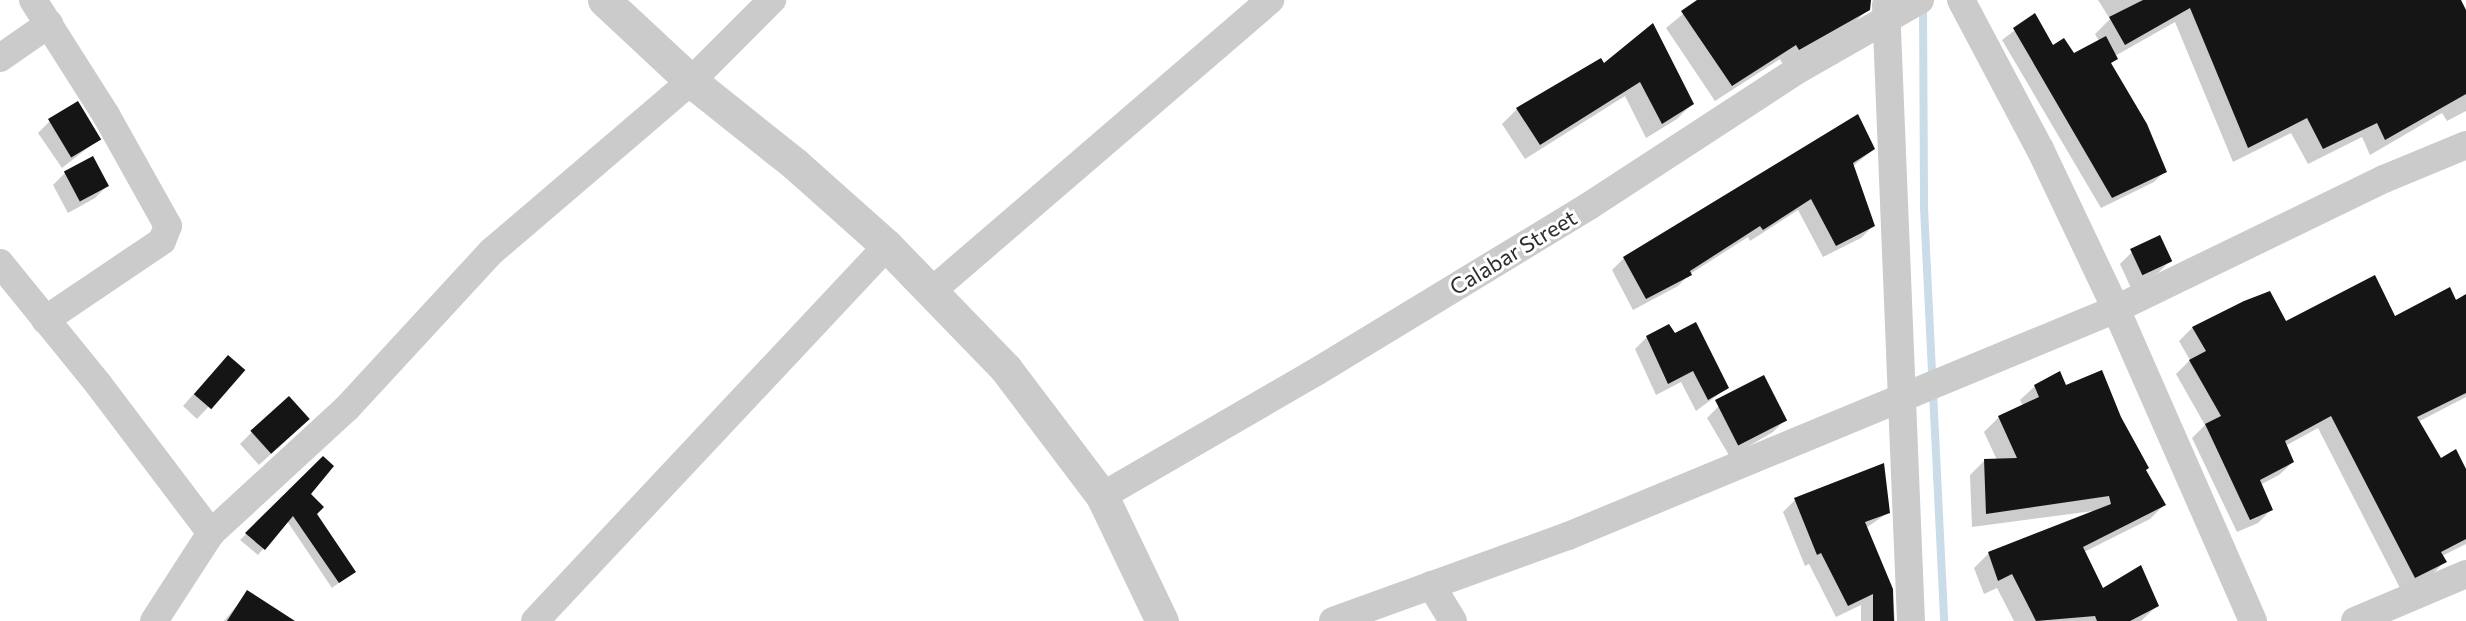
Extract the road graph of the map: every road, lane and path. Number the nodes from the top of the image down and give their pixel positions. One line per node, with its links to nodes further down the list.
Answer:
1 (33, 0): 7 (street)
2 (604, 0): 9 (street)
3 (772, 0): 9 (street)
4 (1270, 0): 13 (street)
5 (1961, 0): 14 (street)
6 (1898, 8): 16 (street); 17 (street, Calabar Street)
7 (49, 24): 8 (street); 15 (street)
8 (0, 58)
9 (691, 81): 11 (street); 18 (street)
10 (2466, 145): 14 (street)
11 (887, 246): 13 (street); 22 (street)
12 (0, 263): 15 (street)
13 (933, 290): 17 (street)
14 (2116, 309): 16 (street); 27 (street)
15 (45, 320): 18 (street)
16 (1909, 395): 20 (street); 26 (street)
17 (1102, 496): 23 (street)
18 (211, 533): 21 (street)
19 (2466, 574): 28 (street)
20 (1431, 585): 24 (street); 25 (street)
21 (154, 621)
22 (535, 621)
23 (1162, 621)
24 (1333, 621)
25 (1453, 621)
26 (1911, 621)
27 (2253, 621)
28 (2355, 621)

